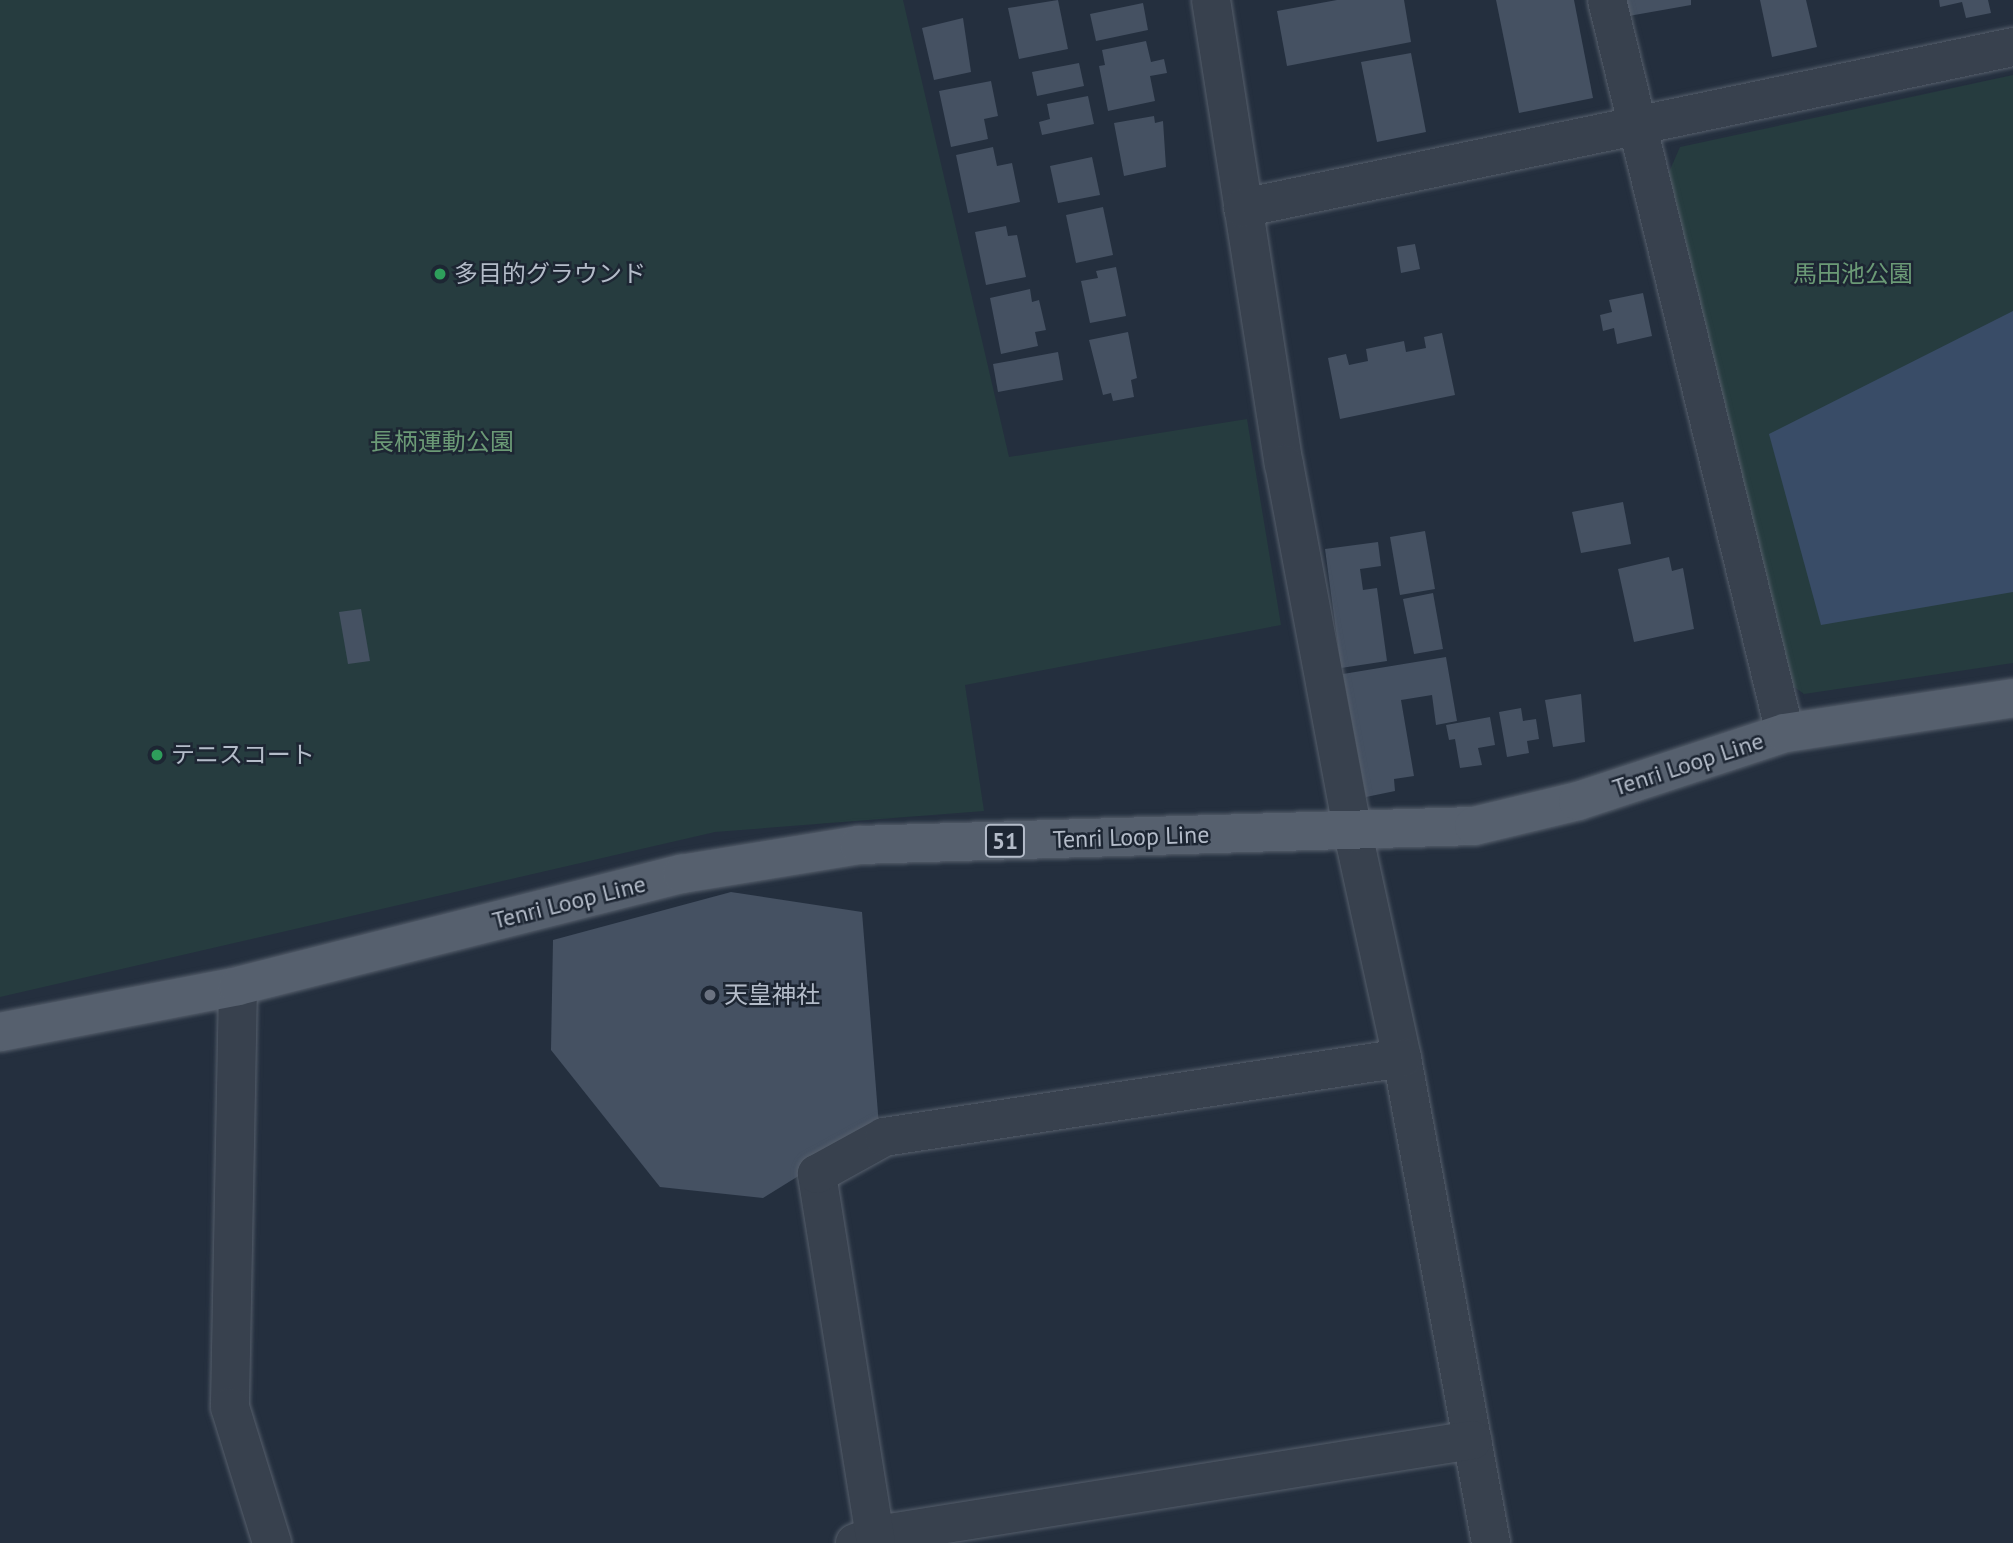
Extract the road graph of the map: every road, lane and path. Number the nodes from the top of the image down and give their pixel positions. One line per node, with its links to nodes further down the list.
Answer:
1 (1212, 0): 5 (street)
2 (1607, 0): 4 (street)
3 (2013, 47): 4 (street)
4 (1637, 125): 5 (street); 7 (street)
5 (1244, 208): 8 (street)
6 (2013, 698): 7 (main road, Tenri Loop Line / 51)
7 (1785, 733): 8 (main road, Tenri Loop Line / 51)
8 (1353, 833): 9 (main road, Tenri Loop Line / 51); 11 (street)
9 (238, 986): 10 (main road, Tenri Loop Line / 51); 14 (street)
10 (0, 1032)
11 (1402, 1058): 12 (street); 13 (street)
12 (1472, 1440): 13 (street); 15 (street)
13 (869, 1540)
14 (272, 1543)
15 (1491, 1543)

